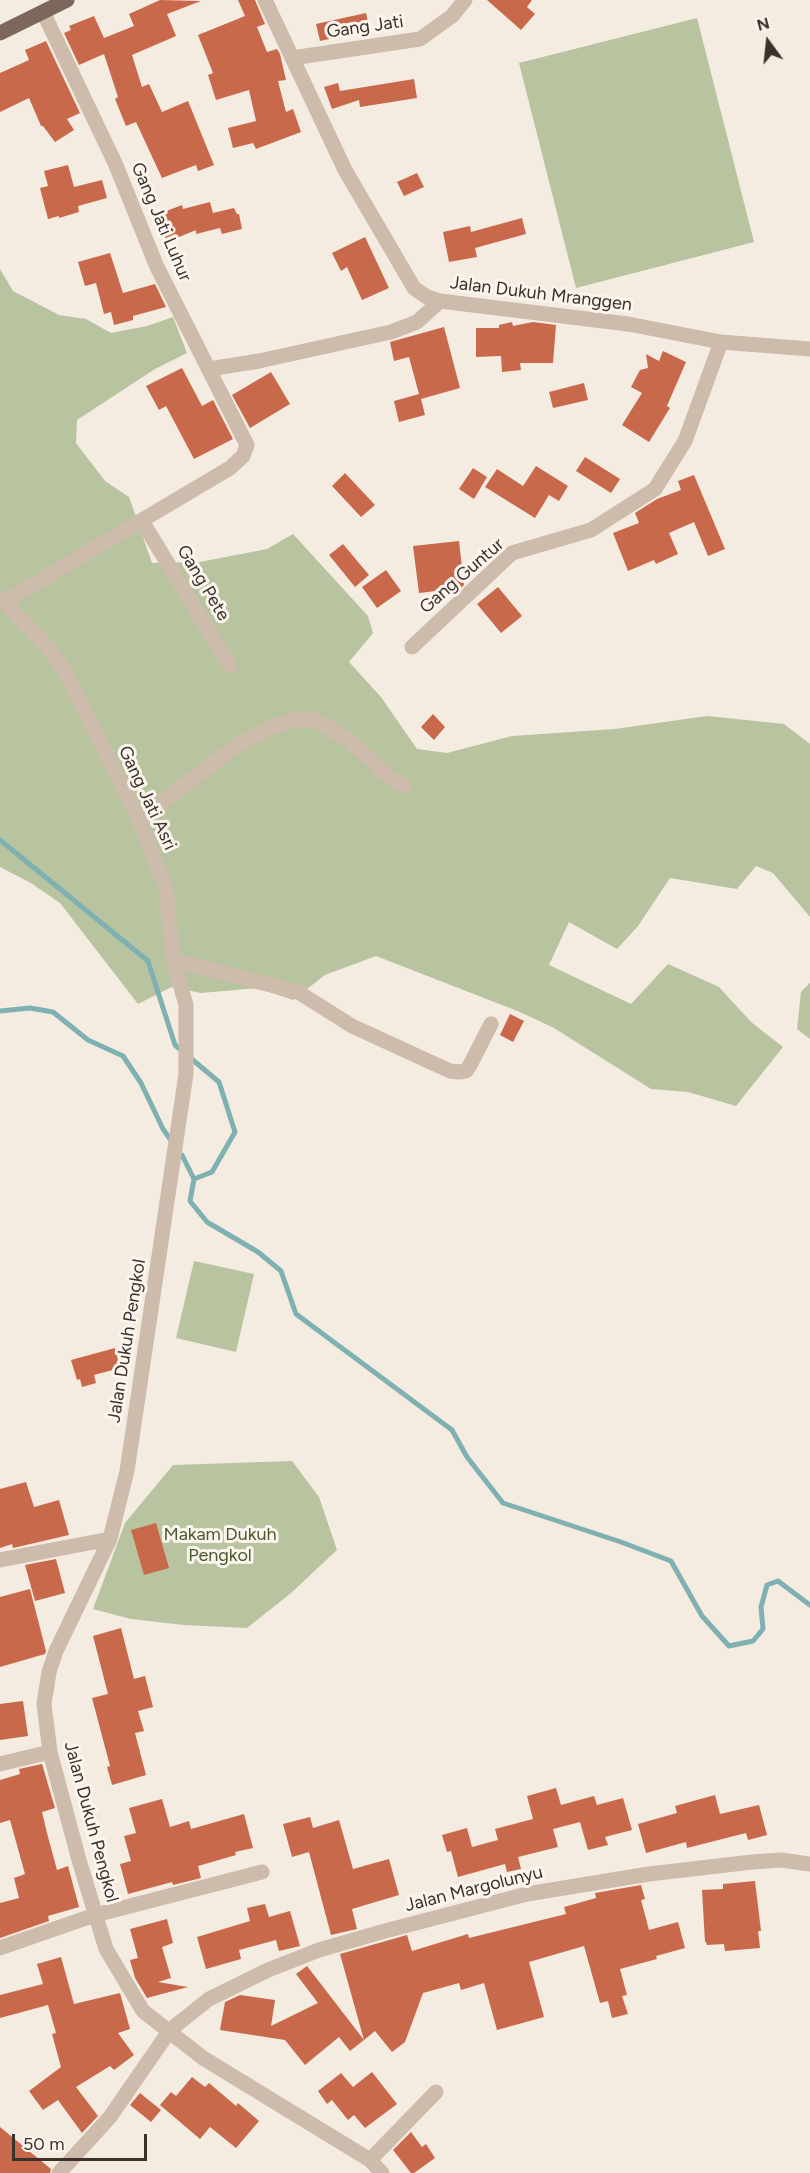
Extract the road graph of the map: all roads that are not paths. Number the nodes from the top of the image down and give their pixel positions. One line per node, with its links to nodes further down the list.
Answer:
1 (67, 0): 4 (main road)
2 (265, 0): 6 (street, Jalan Dukuh Mranggen)
3 (465, 0): 6 (street, Gang Jati)
4 (43, 12): 5 (main road); 10 (street, Gang Jati Luhur)
5 (0, 33)
6 (292, 58): 7 (street, Jalan Dukuh Mranggen)
7 (440, 301): 8 (street, Jalan Dukuh Mranggen); 10 (street)
8 (721, 342): 9 (street, Jalan Dukuh Mranggen); 13 (street, Gang Guntur)
9 (810, 349)
10 (209, 369): 11 (street, Gang Jati Luhur)
11 (142, 520): 12 (street); 14 (street, Gang Pete)
12 (2, 600): 16 (street, Gang Jati Asri)
13 (412, 647)
14 (230, 666)
15 (405, 786): 16 (street)
16 (139, 820): 17 (street, Gang Jati Asri)
17 (173, 960): 18 (street); 19 (street, Gang Jati Asri)
18 (492, 1024)
19 (187, 1045): 20 (street, Jalan Dukuh Pengkol)
20 (110, 1539): 21 (street); 22 (street, Jalan Dukuh Pengkol)
21 (0, 1560)
22 (50, 1752): 23 (street); 26 (street, Jalan Dukuh Pengkol)
23 (0, 1764)
24 (810, 1864): 28 (street, Jalan Margolunyu)
25 (262, 1872): 26 (street)
26 (95, 1915): 27 (street); 28 (street, Jalan Dukuh Pengkol)
27 (0, 1948)
28 (170, 2031): 30 (street, Jalan Dukuh Pengkol); 31 (street, Jalan Margolunyu)
29 (436, 2092): 30 (street)
30 (370, 2160): 32 (street, Jalan Dukuh Pengkol)
31 (59, 2173)
32 (382, 2173)

